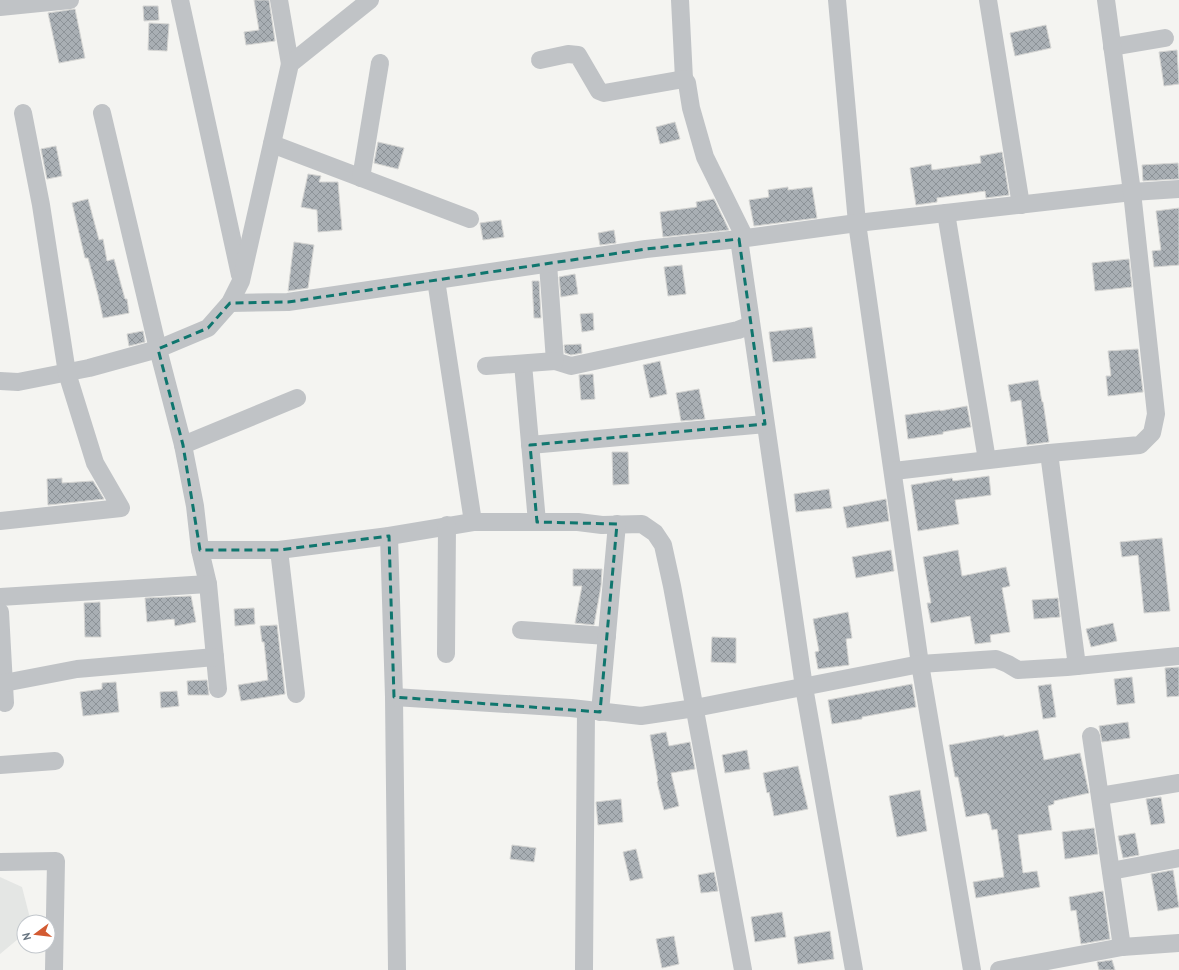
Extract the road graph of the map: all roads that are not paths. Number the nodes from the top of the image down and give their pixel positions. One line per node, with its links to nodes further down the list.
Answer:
1 (70, 0): 9 (street)
2 (180, 0): 29 (street)
3 (279, 0): 14 (street)
4 (370, 0): 14 (street)
5 (680, 0): 15 (street)
6 (837, 0): 25 (street)
7 (988, 0): 22 (street)
8 (1106, 0): 11 (street)
9 (0, 7)
10 (1165, 38): 11 (street)
11 (1112, 47): 21 (street)
12 (540, 60): 15 (street)
13 (380, 63): 19 (street)
14 (290, 64): 18 (street)
15 (684, 80): 26 (street)
16 (23, 113): 36 (street)
17 (102, 113): 32 (street)
18 (272, 144): 19 (street); 29 (street)
19 (360, 178): 24 (street)
20 (1179, 189): 21 (street)
21 (1132, 192): 22 (street); 42 (street)
22 (1021, 205): 23 (street)
23 (946, 213): 25 (street); 43 (street)
24 (470, 219)
25 (857, 223): 26 (street); 44 (street)
26 (742, 239): 27 (street); 31 (street)
27 (548, 264): 28 (street); 33 (street)
28 (436, 280): 30 (street); 46 (street)
29 (242, 281): 30 (street)
30 (230, 303): 32 (street)
31 (751, 325): 33 (street); 39 (street)
32 (158, 349): 36 (street); 40 (street)
33 (555, 361): 34 (street)
34 (523, 364): 35 (street); 41 (street)
35 (486, 366)
36 (67, 373): 37 (street); 45 (street)
37 (0, 381)
38 (297, 398): 40 (street)
39 (765, 424): 41 (street); 64 (street)
40 (183, 445): 51 (street)
41 (530, 445): 47 (street)
42 (1050, 453): 43 (street); 62 (street)
43 (987, 460): 44 (street)
44 (894, 471): 61 (street)
45 (0, 521)
46 (473, 522): 47 (street); 49 (street)
47 (537, 522): 48 (street)
48 (617, 524): 57 (street); 69 (street)
49 (447, 526): 50 (street); 58 (street)
50 (389, 536): 52 (street); 67 (street)
51 (200, 550): 52 (street); 53 (street)
52 (279, 550): 66 (street)
53 (208, 584): 54 (street); 60 (street)
54 (0, 597)
55 (0, 612): 63 (street)
56 (520, 630): 57 (street)
57 (607, 636): 70 (street)
58 (446, 654)
59 (1179, 656): 62 (street)
60 (215, 657): 63 (street); 65 (street)
61 (920, 664): 62 (street); 64 (street); 86 (street)
62 (1077, 666)
63 (4, 683): 68 (street)
64 (804, 687): 69 (street); 85 (street)
65 (218, 689)
66 (296, 694)
67 (394, 697): 70 (street); 81 (street)
68 (6, 703)
69 (695, 708): 70 (street); 84 (street)
70 (593, 711): 82 (street)
71 (1091, 736): 75 (street)
72 (55, 761): 73 (street)
73 (0, 766)
74 (1179, 783): 75 (street)
75 (1100, 796): 78 (street)
76 (1179, 858): 78 (street)
77 (0, 862): 83 (street)
78 (1111, 871): 80 (street)
79 (1179, 943): 80 (street)
80 (1122, 947): 87 (street)
81 (393, 969)
82 (584, 969)
83 (54, 970)
84 (744, 970)
85 (854, 970)
86 (972, 970)
87 (999, 970)

